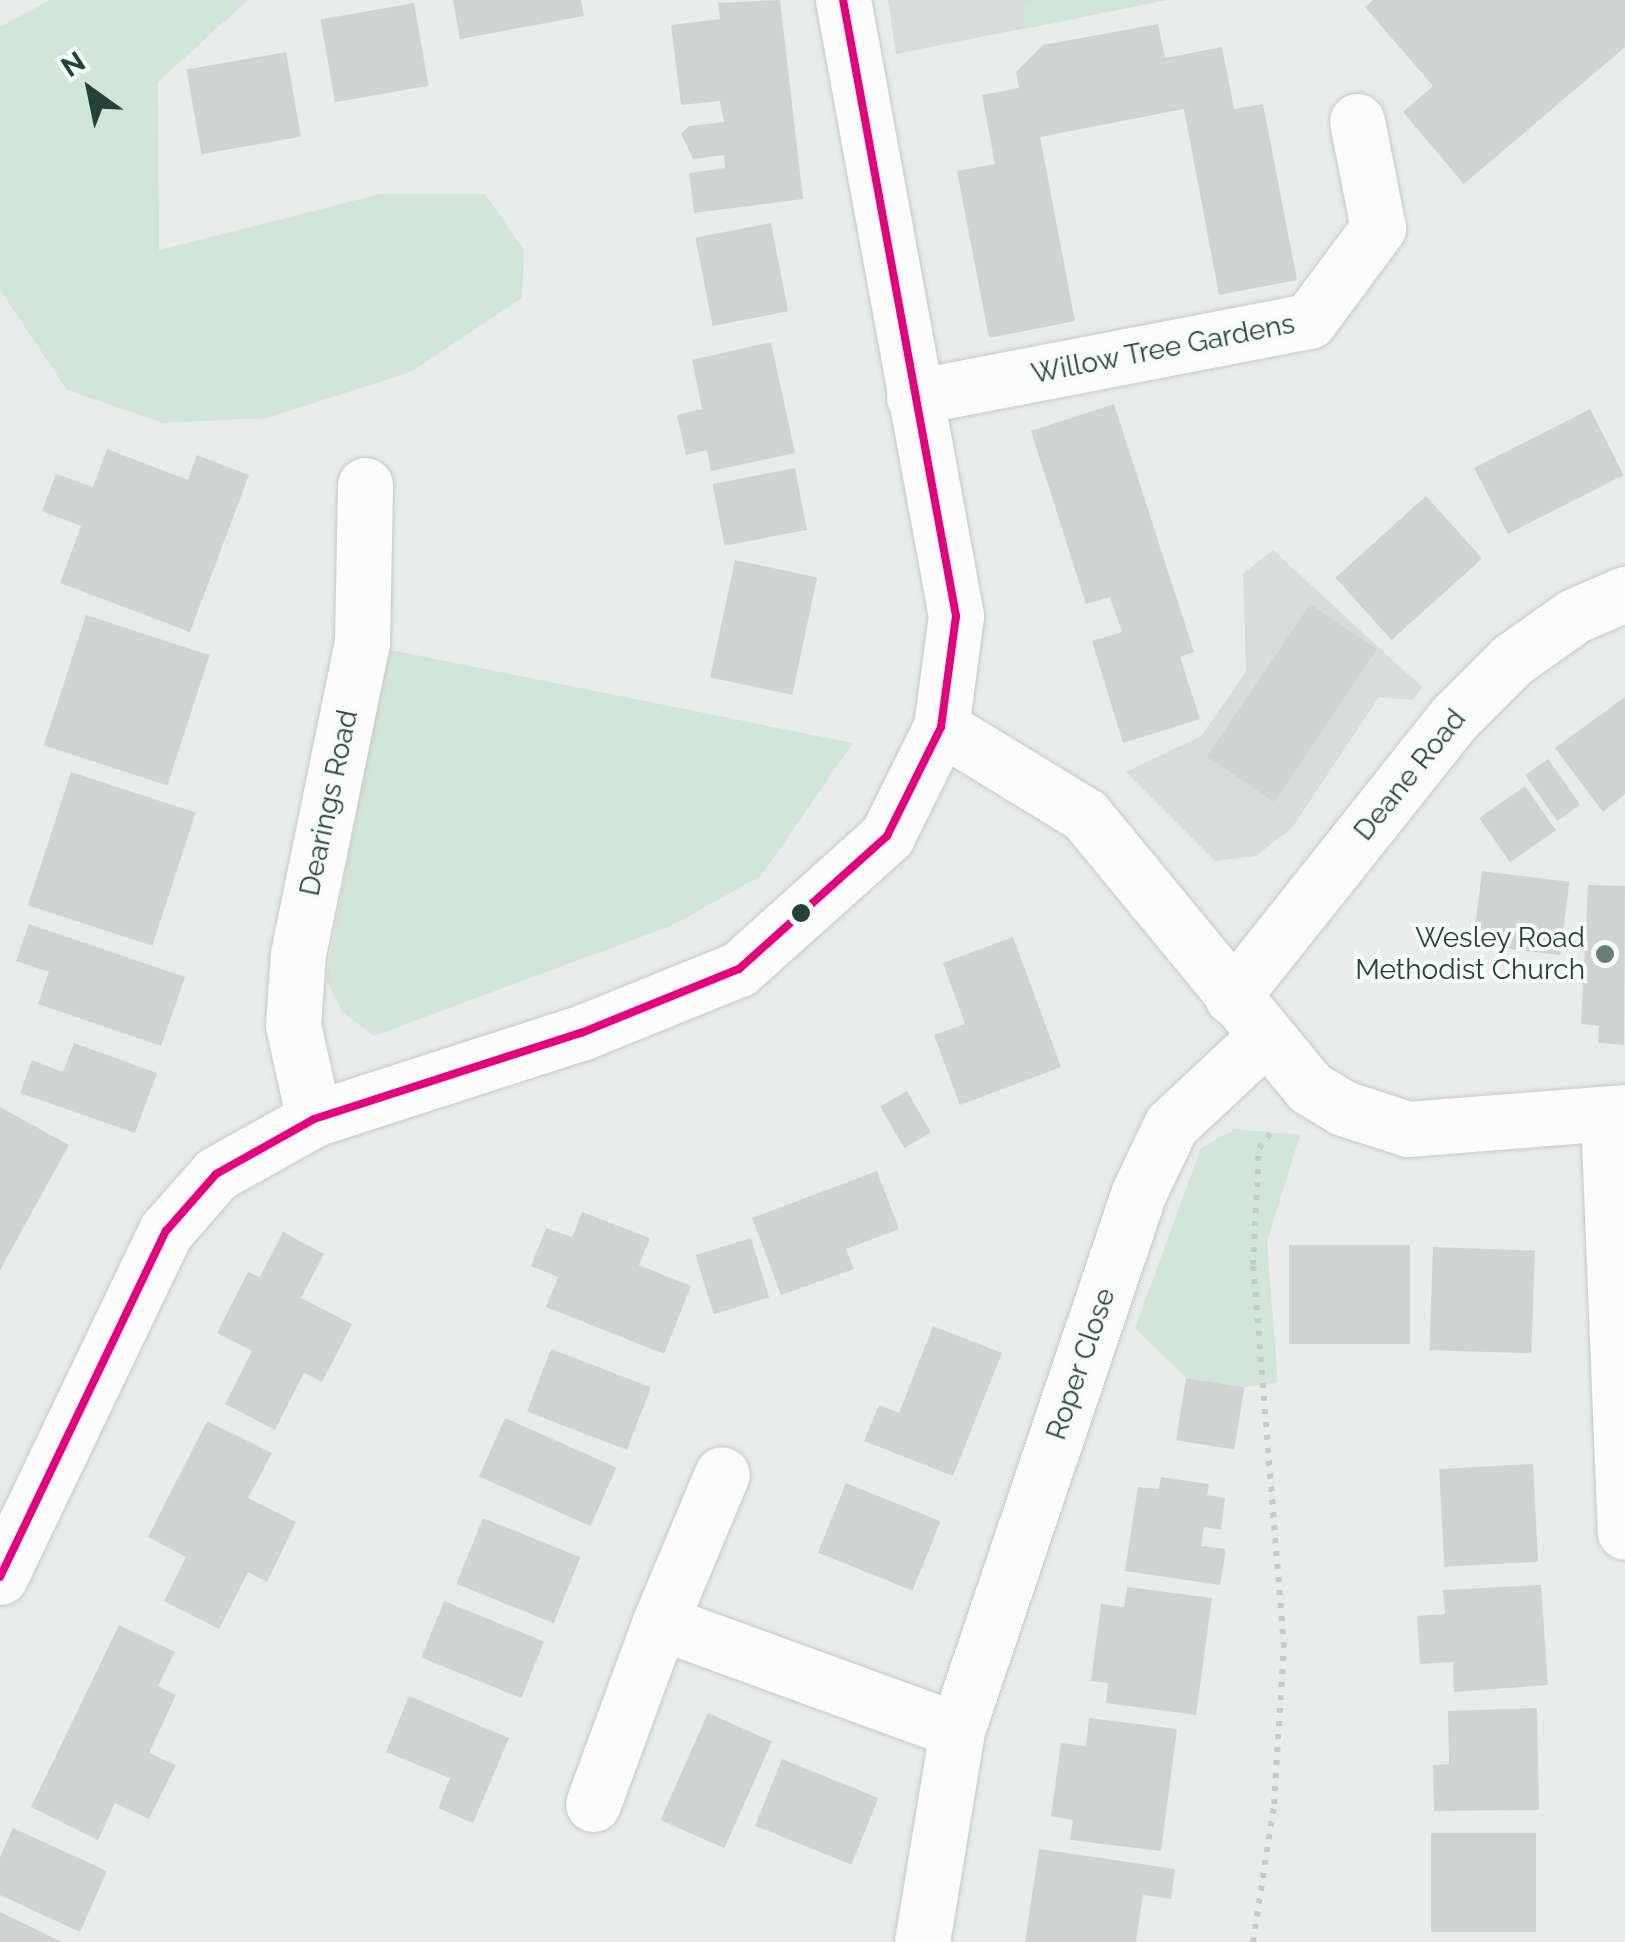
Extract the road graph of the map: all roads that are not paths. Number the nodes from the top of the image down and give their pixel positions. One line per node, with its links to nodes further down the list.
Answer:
1 (843, 0): 3 (street)
2 (1357, 121): 3 (street, Willow Tree Gardens)
3 (914, 397): 6 (street)
4 (366, 485): 9 (street, Dearings Road)
5 (1625, 594): 7 (street, Deane Road)
6 (941, 727): 7 (street); 9 (street)
7 (1249, 1016): 8 (street); 14 (street, Roper Close)
8 (1617, 1113): 11 (street)
9 (314, 1119): 12 (street)
10 (722, 1474): 13 (street)
11 (1625, 1532)
12 (0, 1577)
13 (660, 1622): 14 (street); 15 (street)
14 (956, 1730): 16 (street, Roper Close)
15 (593, 1804)
16 (922, 1942)

